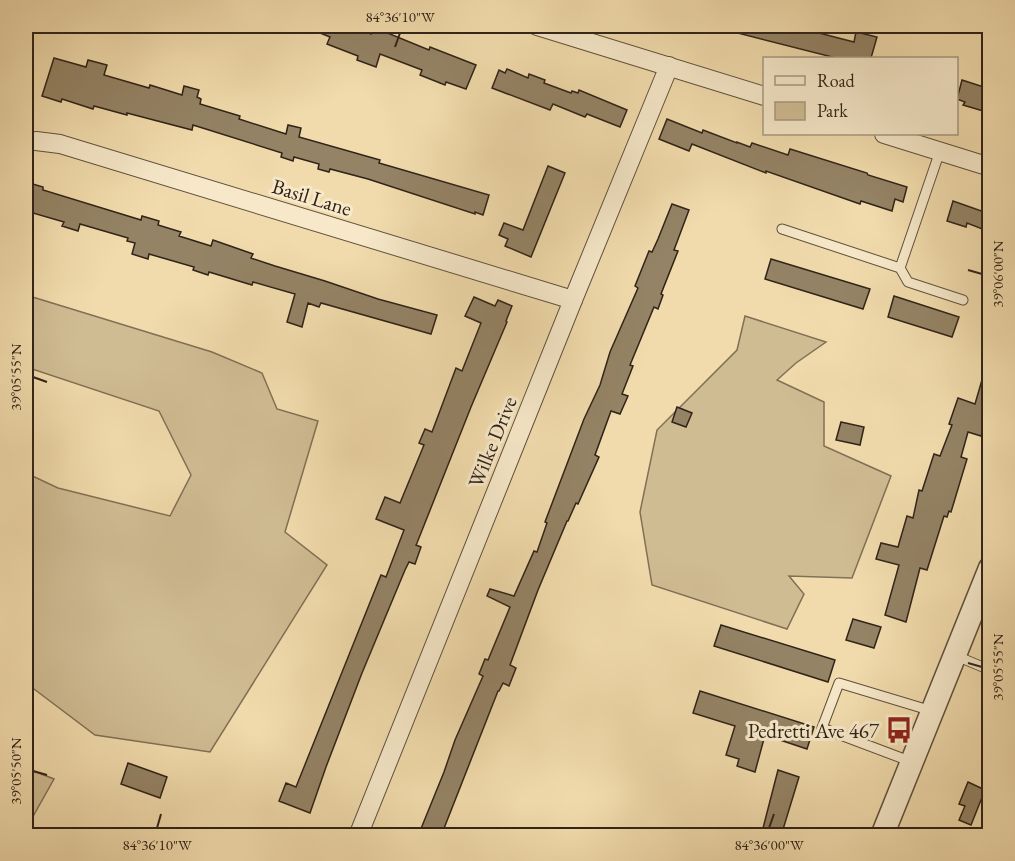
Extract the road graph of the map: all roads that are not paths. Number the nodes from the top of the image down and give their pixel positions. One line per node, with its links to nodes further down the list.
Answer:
1 (537, 26): 2 (street)
2 (669, 66): 3 (street); 10 (street, Wilke Drive)
3 (763, 95)
4 (887, 135): 6 (street)
5 (36, 141): 10 (street, Basil Lane)
6 (940, 151): 7 (street); 9 (lane)
7 (990, 167)
8 (782, 229): 9 (lane)
9 (900, 267): 11 (lane)
10 (573, 300): 17 (street, Wilke Drive)
11 (963, 300)
12 (990, 568): 13 (street)
13 (954, 655): 14 (lane); 15 (street)
14 (990, 670)
15 (932, 711): 16 (street); 16 (lane)
16 (912, 762): 18 (street)
17 (358, 836)
18 (882, 836)

